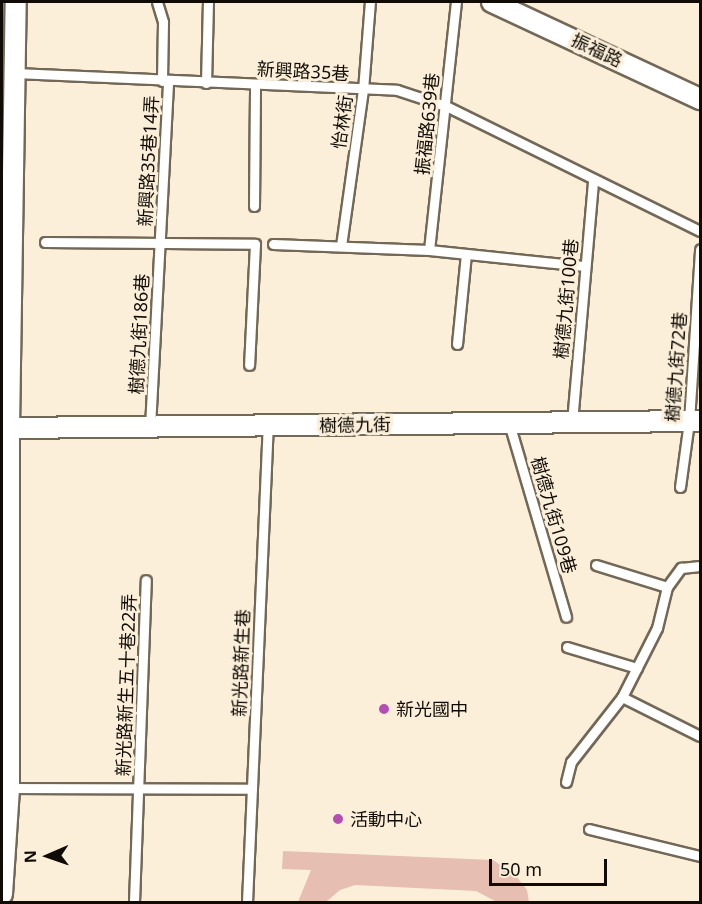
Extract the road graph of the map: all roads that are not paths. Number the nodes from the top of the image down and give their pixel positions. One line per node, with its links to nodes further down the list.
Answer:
1 (16, 2): 7 (street)
2 (157, 2): 8 (lane, 新興路35巷14弄)
3 (208, 2): 9 (lane)
4 (370, 2): 11 (lane, 怡林街)
5 (456, 2): 13 (lane, 振福路639巷)
6 (492, 2): 12 (street, 振福路)
7 (15, 73): 8 (lane, 新興路35巷); 14 (street)
8 (165, 81): 9 (lane, 新興路35巷); 19 (lane, 新興路35巷14弄)
9 (206, 83): 10 (lane, 新興路35巷)
10 (255, 85): 11 (lane, 新興路35巷); 16 (lane)
11 (363, 90): 13 (lane, 新興路35巷); 21 (lane, 怡林街)
12 (700, 99)
13 (446, 106): 15 (lane, 新興路35巷); 23 (lane, 振福路639巷)
14 (7, 177): 33 (street)
15 (592, 180): 17 (lane, 新興路35巷); 25 (lane, 樹德九街100巷)
16 (254, 206)
17 (700, 231)
18 (45, 242): 19 (lane)
19 (160, 244): 27 (lane); 32 (lane, 樹德九街186巷)
20 (273, 244): 21 (lane)
21 (341, 246): 23 (lane)
22 (700, 249): 28 (lane, 樹德九街72巷)
23 (429, 250): 24 (lane)
24 (466, 254): 25 (lane); 26 (lane)
25 (585, 266): 29 (lane, 樹德九街100巷)
26 (457, 344)
27 (249, 366)
28 (695, 421): 29 (street, 樹德九街); 34 (lane, 樹德九街72巷)
29 (572, 422): 30 (street, 樹德九街)
30 (509, 423): 31 (street, 樹德九街); 39 (lane, 樹德九街109巷)
31 (268, 426): 32 (street, 樹德九街); 47 (lane, 新光路新生巷)
32 (150, 427): 33 (street, 樹德九街)
33 (9, 428): 40 (street)
34 (680, 487)
35 (596, 565): 38 (lane)
36 (700, 566): 38 (lane)
37 (146, 580): 48 (lane, 新光路新生五十巷22弄)
38 (667, 587): 42 (lane)
39 (566, 617)
40 (5, 628): 46 (street)
41 (567, 647): 42 (lane)
42 (637, 668): 43 (lane)
43 (622, 697): 44 (lane); 45 (lane)
44 (700, 736)
45 (566, 782)
46 (9, 788): 48 (lane); 51 (street)
47 (252, 789): 48 (lane); 53 (lane, 新光路新生巷)
48 (139, 791): 52 (lane, 新光路新生五十巷22弄)
49 (589, 829): 50 (lane)
50 (700, 856)
51 (2, 894)
52 (134, 903)
53 (247, 903)

